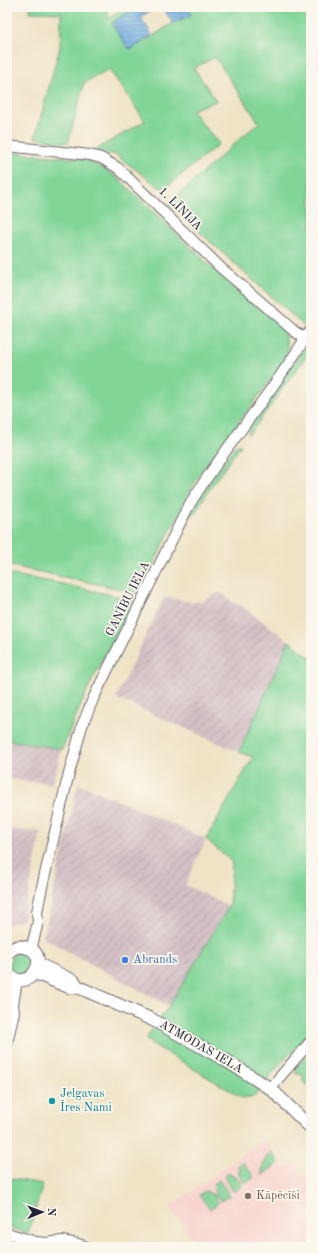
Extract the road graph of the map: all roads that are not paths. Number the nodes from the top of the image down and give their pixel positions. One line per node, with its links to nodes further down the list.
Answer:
1 (7, 146): 3 (street, 1. LĪNIJA)
2 (311, 329): 3 (street, GANĪBU IELA)
3 (308, 340): 4 (street, GANĪBU IELA)
4 (28, 948): 5 (main road); 6 (main road)
5 (7, 952)
6 (36, 968): 7 (main road); 10 (main road, ATMODAS IELA)
7 (16, 977): 9 (street)
8 (311, 1041): 10 (street)
9 (7, 1043)
10 (271, 1089): 11 (main road, ATMODAS IELA)
11 (311, 1128)
12 (7, 1233): 13 (street)
13 (87, 1247)

